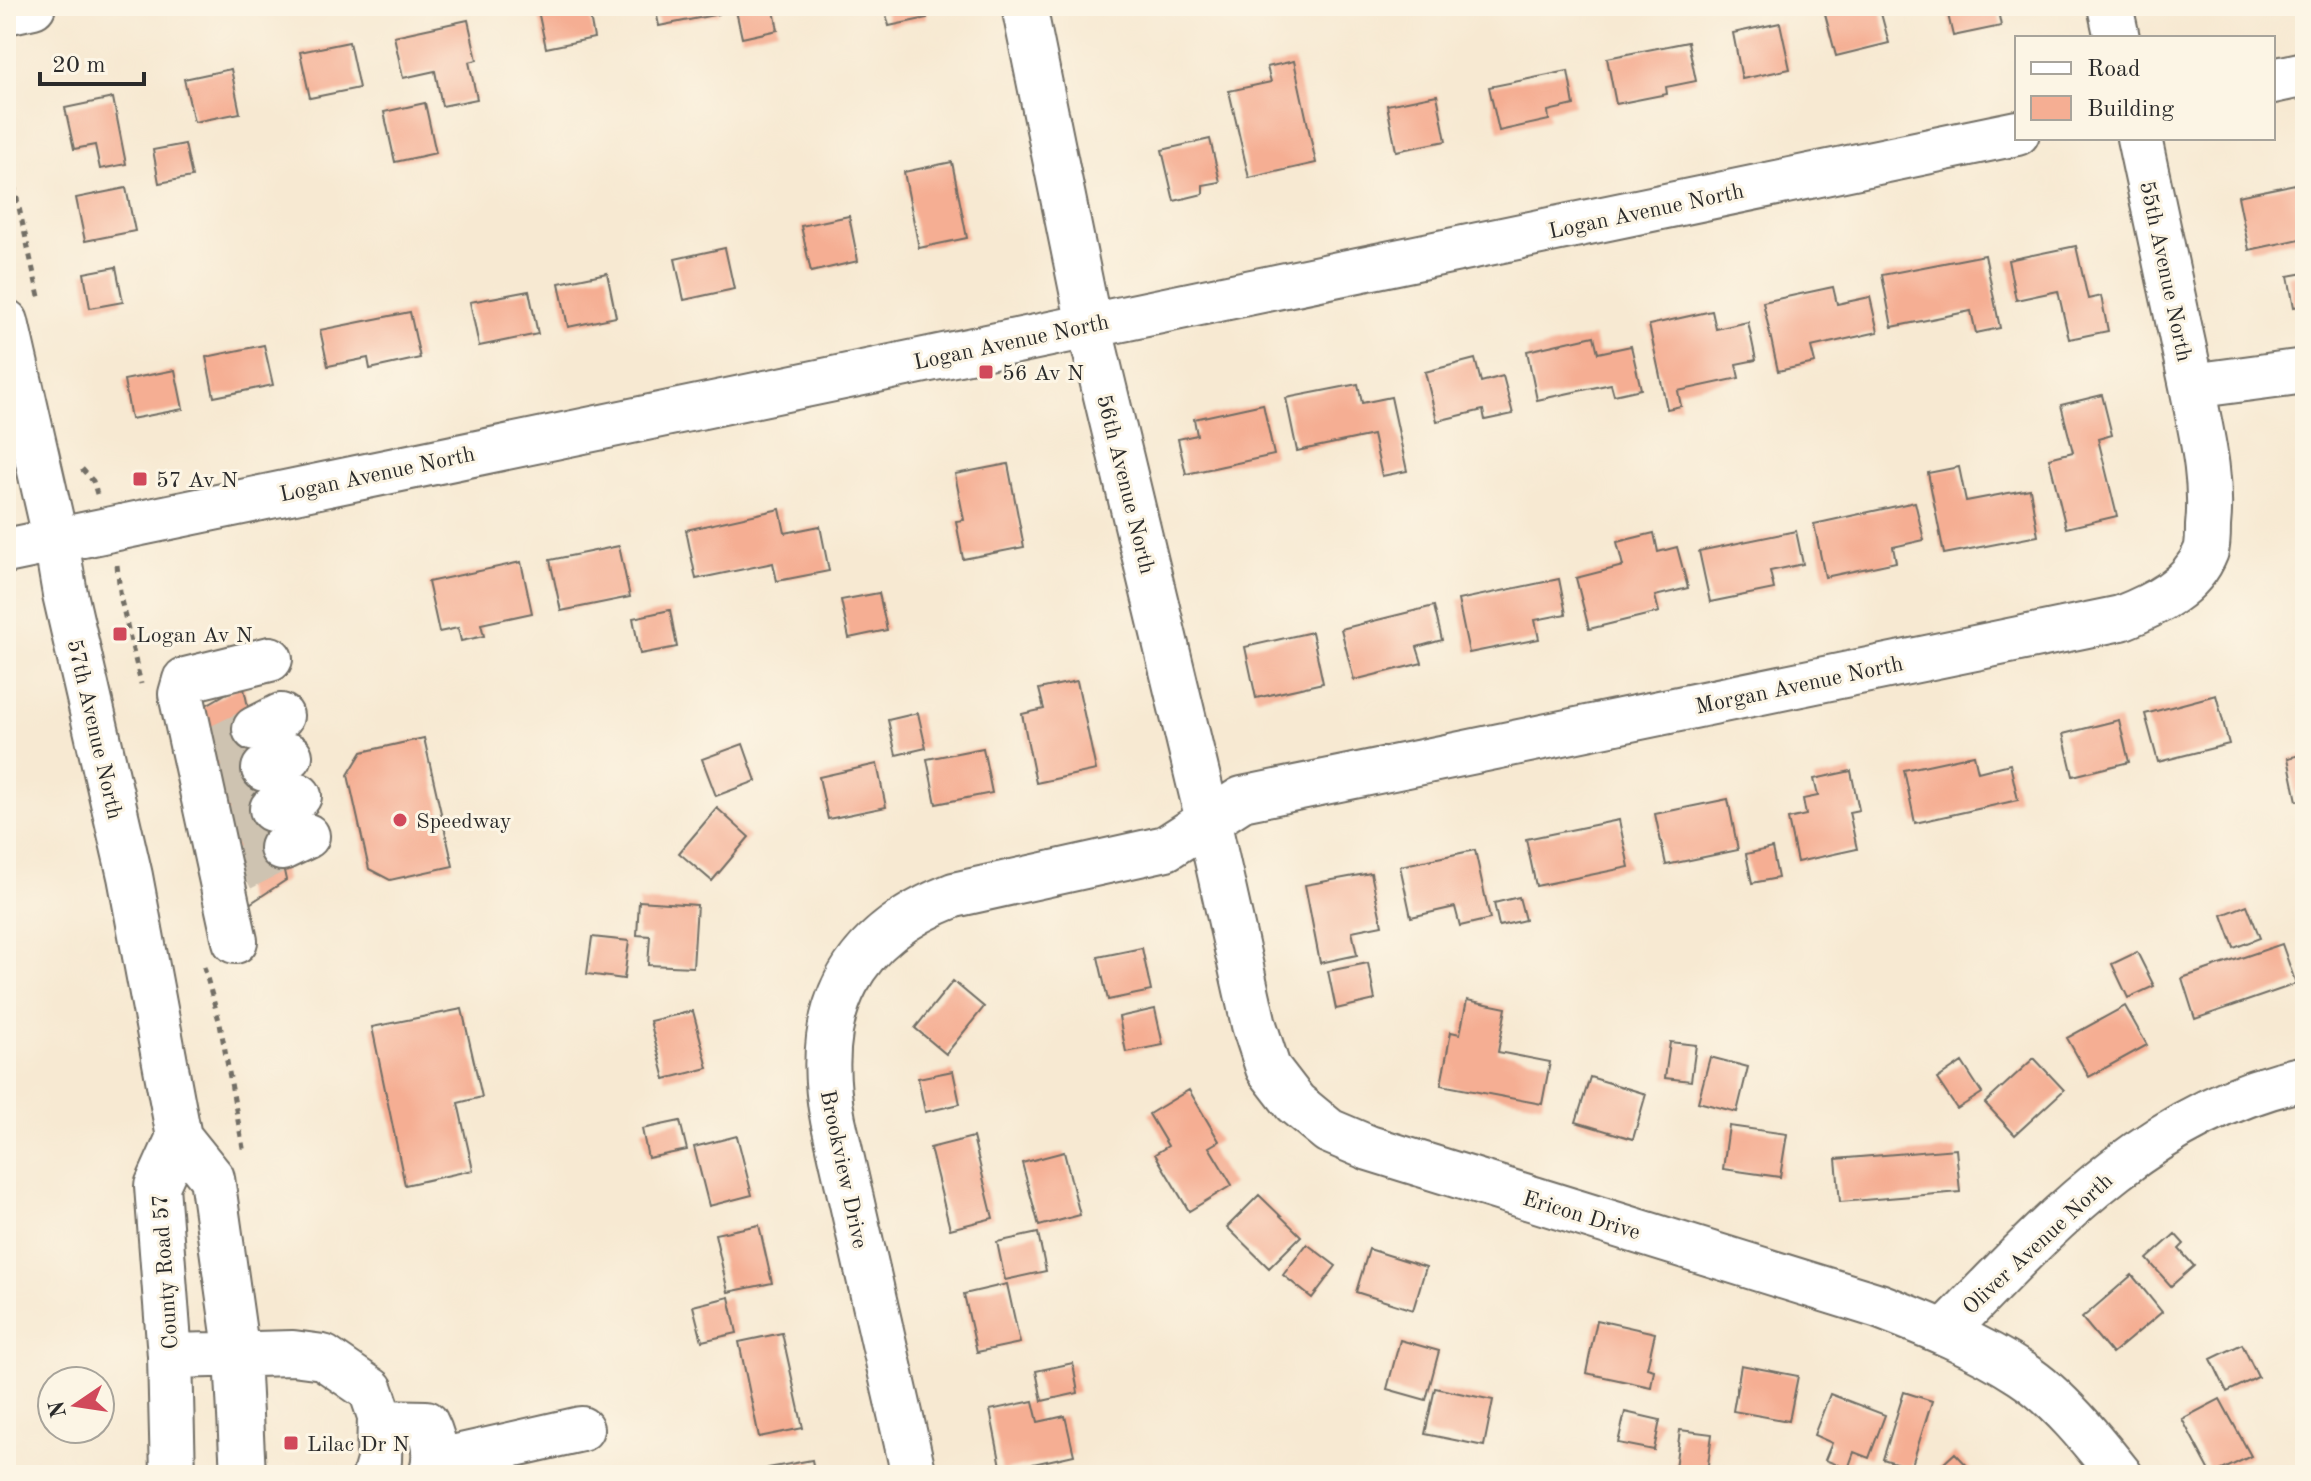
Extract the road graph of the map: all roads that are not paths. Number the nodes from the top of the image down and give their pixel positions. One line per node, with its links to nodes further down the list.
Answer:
1 (33, 6): 4 (street)
2 (1024, 6): 11 (street, 56th Avenue North)
3 (2110, 6): 5 (street)
4 (6, 12)
5 (2117, 36)
6 (2305, 74): 7 (street)
7 (2275, 81)
8 (2015, 133): 11 (street, Logan Avenue North)
9 (2139, 140): 13 (street, 55th Avenue North)
10 (6, 322): 14 (street, 57th Avenue North)
11 (1089, 325): 14 (street, Logan Avenue North); 17 (street, 56th Avenue North)
12 (2305, 371): 13 (street, 55th Avenue North)
13 (2192, 386): 17 (street, Morgan Avenue North)
14 (56, 541): 15 (street, Logan Avenue North); 20 (street, 57th Avenue North)
15 (6, 551)
16 (270, 659): 18 (street)
17 (1208, 820): 21 (street, Ericon Drive); 30 (street, Brookview Drive)
18 (235, 941)
19 (2305, 1078): 21 (street, Oliver Avenue North)
20 (179, 1137): 22 (street); 23 (street, County Road 57)
21 (1945, 1332): 31 (street, Ericon Drive)
22 (237, 1355): 23 (street); 24 (street); 28 (street)
23 (170, 1356): 27 (street, County Road 57)
24 (380, 1422): 26 (street); 29 (street)
25 (581, 1429): 26 (street)
26 (433, 1468)
27 (173, 1475)
28 (243, 1475)
29 (375, 1475)
30 (914, 1475)
31 (2120, 1475)

